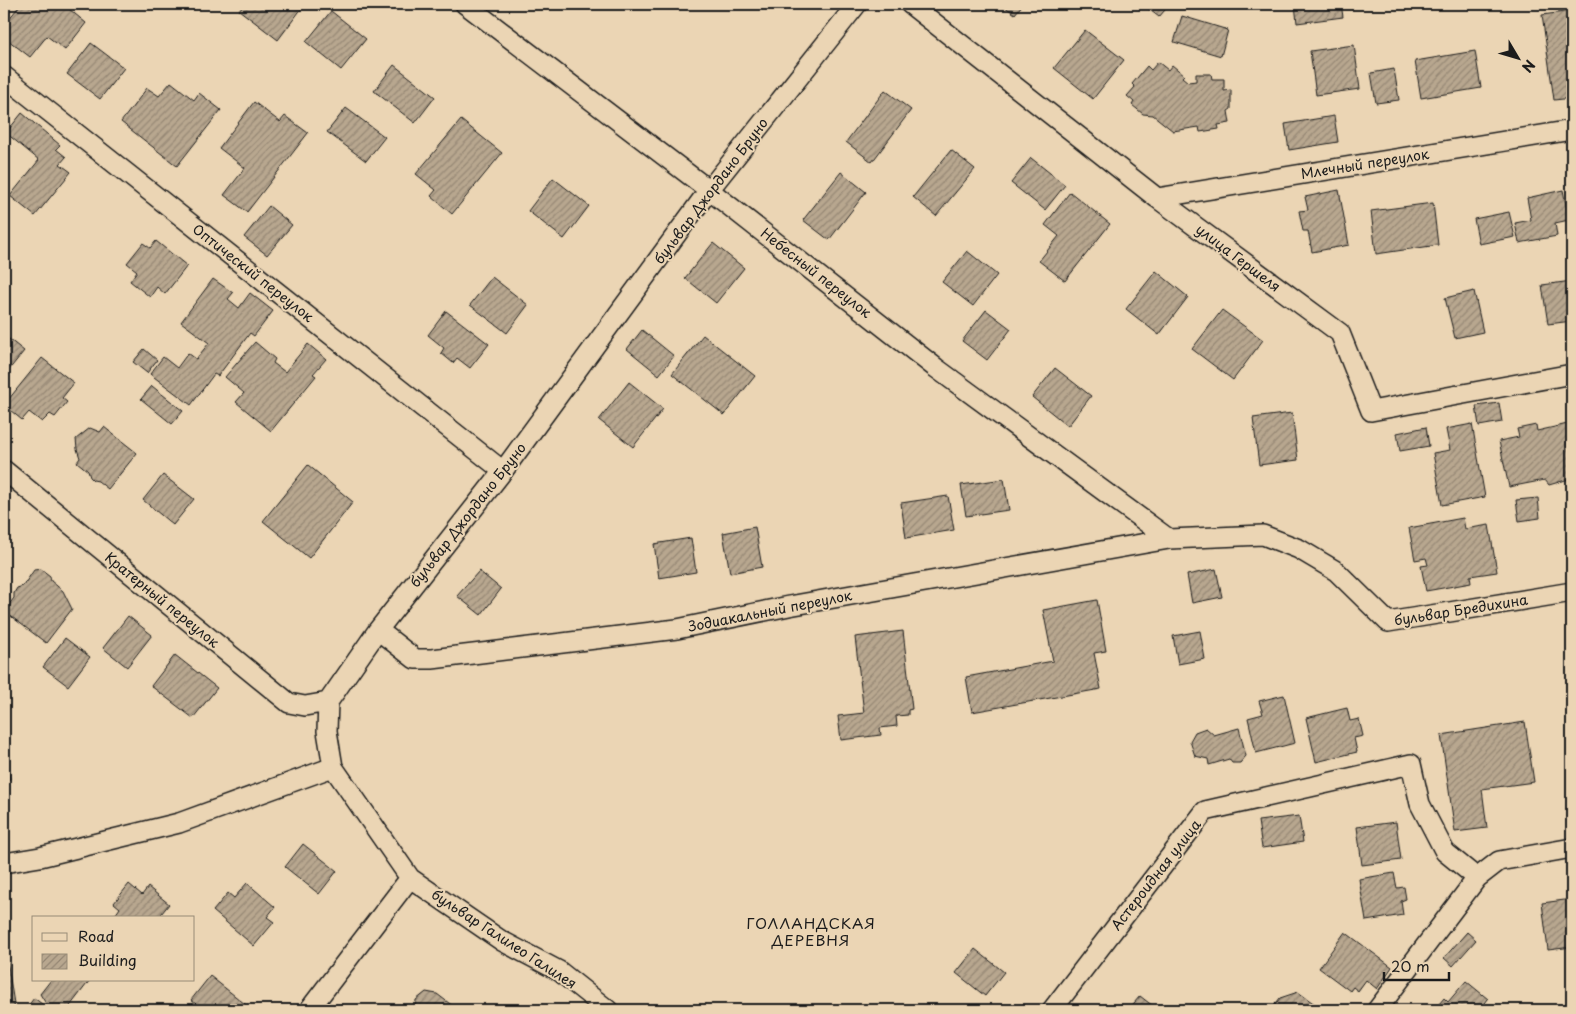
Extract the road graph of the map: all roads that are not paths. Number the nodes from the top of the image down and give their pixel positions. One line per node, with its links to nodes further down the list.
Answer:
1 (465, 4): 6 (street, Небесный переулок)
2 (858, 4): 6 (street, бульвар Джордано Бруно)
3 (910, 4): 7 (street, улица Гершеля)
4 (4, 76): 10 (street, Оптический переулок)
5 (1572, 130): 7 (street, Млечный переулок)
6 (709, 190): 10 (street, бульвар Джордано Бруно); 11 (street, Небесный переулок)
7 (1157, 198): 8 (street, улица Гершеля)
8 (1572, 374)
9 (4, 470): 14 (street, Кратерный переулок)
10 (503, 470): 13 (street, бульвар Джордано Бруно)
11 (1169, 539): 12 (street, бульвар Бредихина); 13 (street, Зодиакальный переулок)
12 (1572, 592)
13 (378, 630): 14 (street, бульвар Джордано Бруно)
14 (328, 702): 15 (street)
15 (333, 767): 17 (street); 18 (street, бульвар Галилео Галилея)
16 (1572, 848): 19 (street)
17 (4, 863)
18 (410, 878): 20 (street); 21 (street, бульвар Галилео Галилея)
19 (1477, 878): 22 (street, Астероидная улица); 23 (street)
20 (309, 1010)
21 (608, 1010)
22 (1052, 1010)
23 (1377, 1010)

